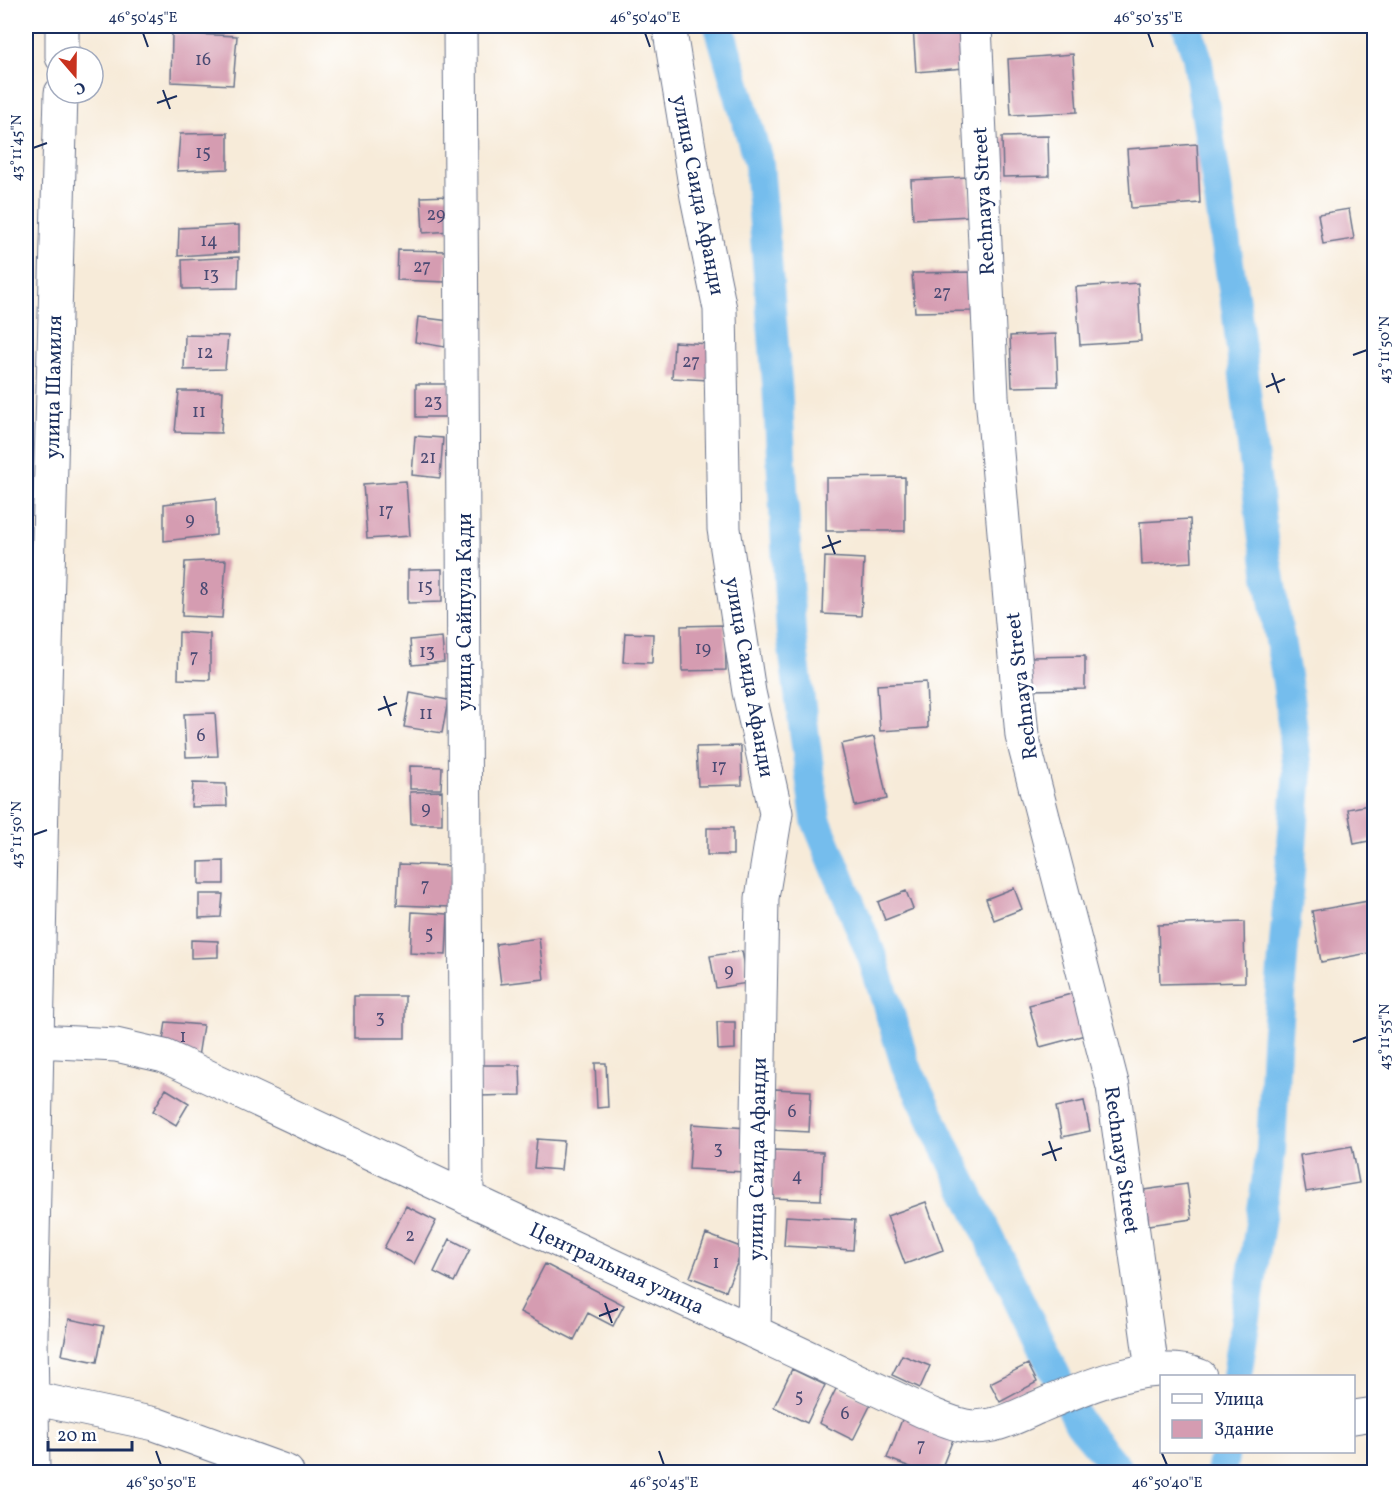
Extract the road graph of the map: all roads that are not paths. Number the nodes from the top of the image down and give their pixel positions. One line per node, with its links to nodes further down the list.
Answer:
1 (62, 26): 5 (street)
2 (460, 26): 8 (street, улица Сайпула Кади)
3 (669, 26): 9 (street, улица Саида Афанди)
4 (975, 26): 10 (street, Rechnaya Street)
5 (62, 45)
6 (61, 105): 7 (street, улица Шамиля)
7 (37, 1041): 8 (street, Центральная улица); 12 (street, улица Шамиля)
8 (467, 1198): 9 (street, Центральная улица)
9 (754, 1332): 10 (street, Центральная улица)
10 (1152, 1370): 11 (street, Центральная улица)
11 (1196, 1375)
12 (32, 1398): 15 (street, улица Шамиля); 16 (street)
13 (1374, 1414): 14 (street)
14 (1355, 1417)
15 (33, 1473)
16 (287, 1473)

